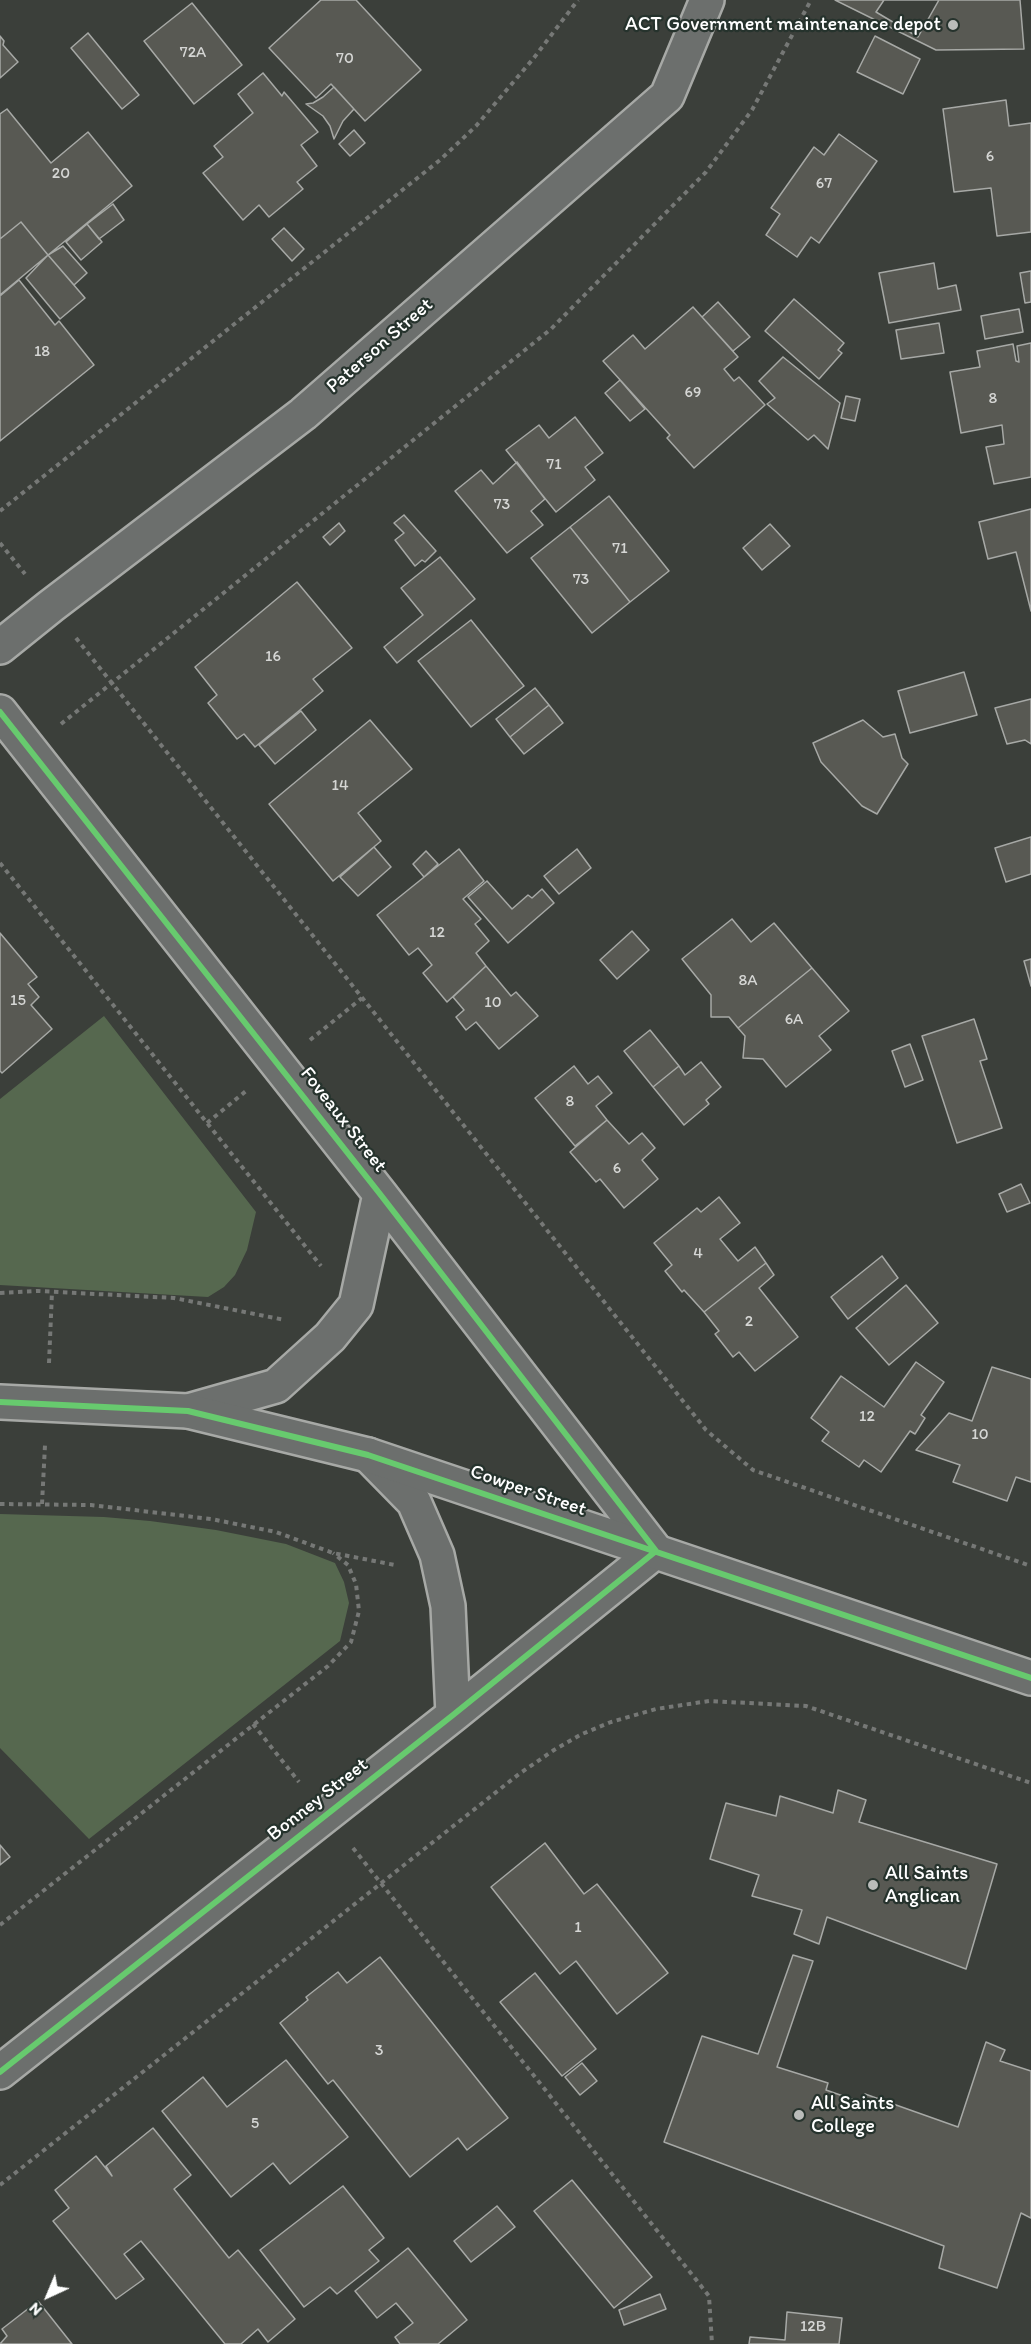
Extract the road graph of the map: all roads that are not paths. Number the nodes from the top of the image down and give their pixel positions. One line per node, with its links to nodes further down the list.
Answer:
1 (707, 0): 2 (street, Paterson Street)
2 (0, 647)
3 (0, 712): 4 (street, Foveaux Street)
4 (380, 1194): 6 (street); 8 (street, Foveaux Street)
5 (0, 1402): 6 (street, Cowper Street)
6 (188, 1411): 7 (street, Cowper Street)
7 (368, 1455): 8 (street, Cowper Street); 10 (street)
8 (656, 1551): 9 (street, Cowper Street); 10 (street, Bonney Street)
9 (1031, 1678)
10 (453, 1714): 11 (street, Bonney Street)
11 (0, 2072)

